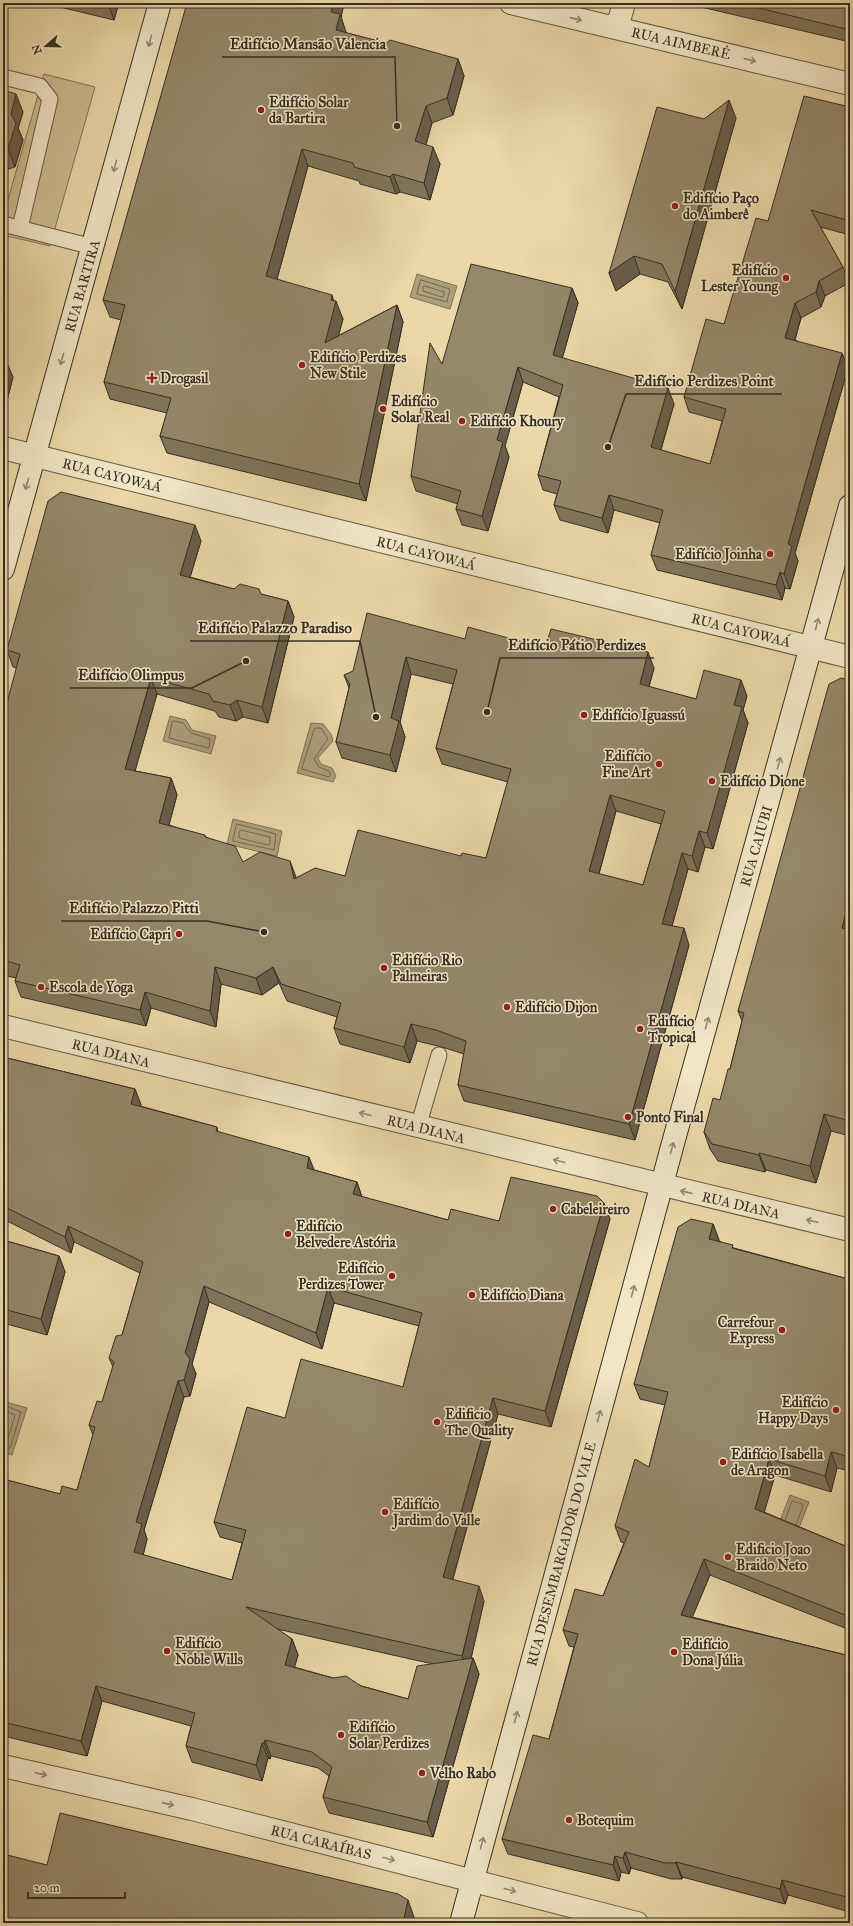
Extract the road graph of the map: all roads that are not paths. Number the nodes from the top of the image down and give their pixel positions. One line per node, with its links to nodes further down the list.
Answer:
1 (160, 3): 9 (street, RUA BARTIRA, one-way to 9)
2 (511, 3): 4 (street, RUA AIMBERÊ, one-way to 4)
3 (624, 3): 4 (street)
4 (617, 28): 6 (street, RUA AIMBERÊ, one-way to 6)
5 (3, 77): 8 (lane)
6 (850, 84)
7 (3, 224): 8 (lane)
8 (20, 228): 9 (lane)
9 (93, 247): 11 (street, RUA BARTIRA, one-way to 11)
10 (3, 448): 11 (street, RUA CAYOWAÁ)
11 (35, 456): 13 (street, RUA BARTIRA, one-way to 13); 14 (street, RUA CAYOWAÁ)
12 (850, 506): 14 (street, RUA CAIUBI, one-way to 12)
13 (3, 569)
14 (811, 648): 15 (street, RUA CAYOWAÁ); 19 (street, RUA CAIUBI, one-way to 14)
15 (850, 657)
16 (3, 1026): 18 (street, RUA DIANA, one-way to 16)
17 (439, 1055): 18 (lane)
18 (418, 1127): 19 (street, RUA DIANA, one-way to 18)
19 (662, 1186): 20 (street, RUA DIANA, one-way to 19); 22 (street, RUA DESEMBARGADOR DO VALE, one-way to 19)
20 (850, 1230)
21 (3, 1766): 22 (street, RUA CARAÍBAS, one-way to 22)
22 (472, 1880): 23 (street, RUA DESEMBARGADOR DO VALE); 24 (street, RUA CARAÍBAS, one-way to 24)
23 (461, 1923)
24 (637, 1923)

